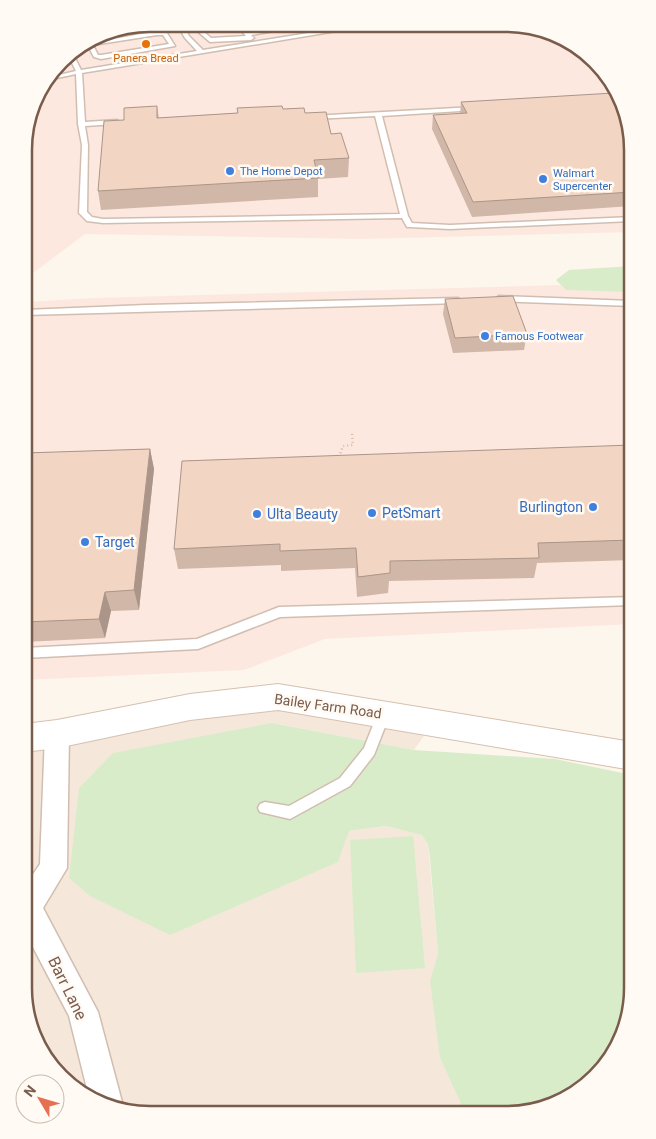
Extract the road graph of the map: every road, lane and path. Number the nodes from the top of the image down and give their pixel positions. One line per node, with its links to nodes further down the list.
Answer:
1 (184, 32): 10 (lane)
2 (201, 32): 6 (lane)
3 (245, 32): 6 (lane)
4 (263, 32): 6 (lane)
5 (326, 32): 8 (lane)
6 (248, 35): 8 (lane)
7 (114, 39): 11 (lane); 11 (lane)
8 (256, 43): 10 (lane)
9 (92, 48): 11 (lane)
10 (201, 52): 13 (lane)
11 (124, 54): 13 (lane)
12 (74, 61): 14 (lane)
13 (129, 64): 14 (lane)
14 (79, 72): 15 (lane); 20 (lane)
15 (59, 77)
16 (486, 108): 17 (lane)
17 (378, 114): 18 (lane); 21 (lane)
18 (310, 118)
19 (123, 122): 20 (lane)
20 (82, 124): 21 (lane)
21 (404, 216): 22 (lane)
22 (624, 219)
23 (464, 300): 26 (lane)
24 (490, 300): 25 (lane)
25 (624, 304)
26 (32, 313)
27 (352, 433): 28 (path)
28 (339, 458)
29 (623, 601): 30 (lane)
30 (32, 653)
31 (384, 714): 32 (street, Bailey Farm Road); 34 (street, Bailey Farm Road); 35 (lane)
32 (57, 734): 33 (street, Bailey Farm Road); 36 (street, Barr Lane)
33 (32, 737)
34 (623, 755)
35 (265, 808)
36 (32, 894)
37 (32, 916): 38 (street, Barr Lane)
38 (105, 1098)

